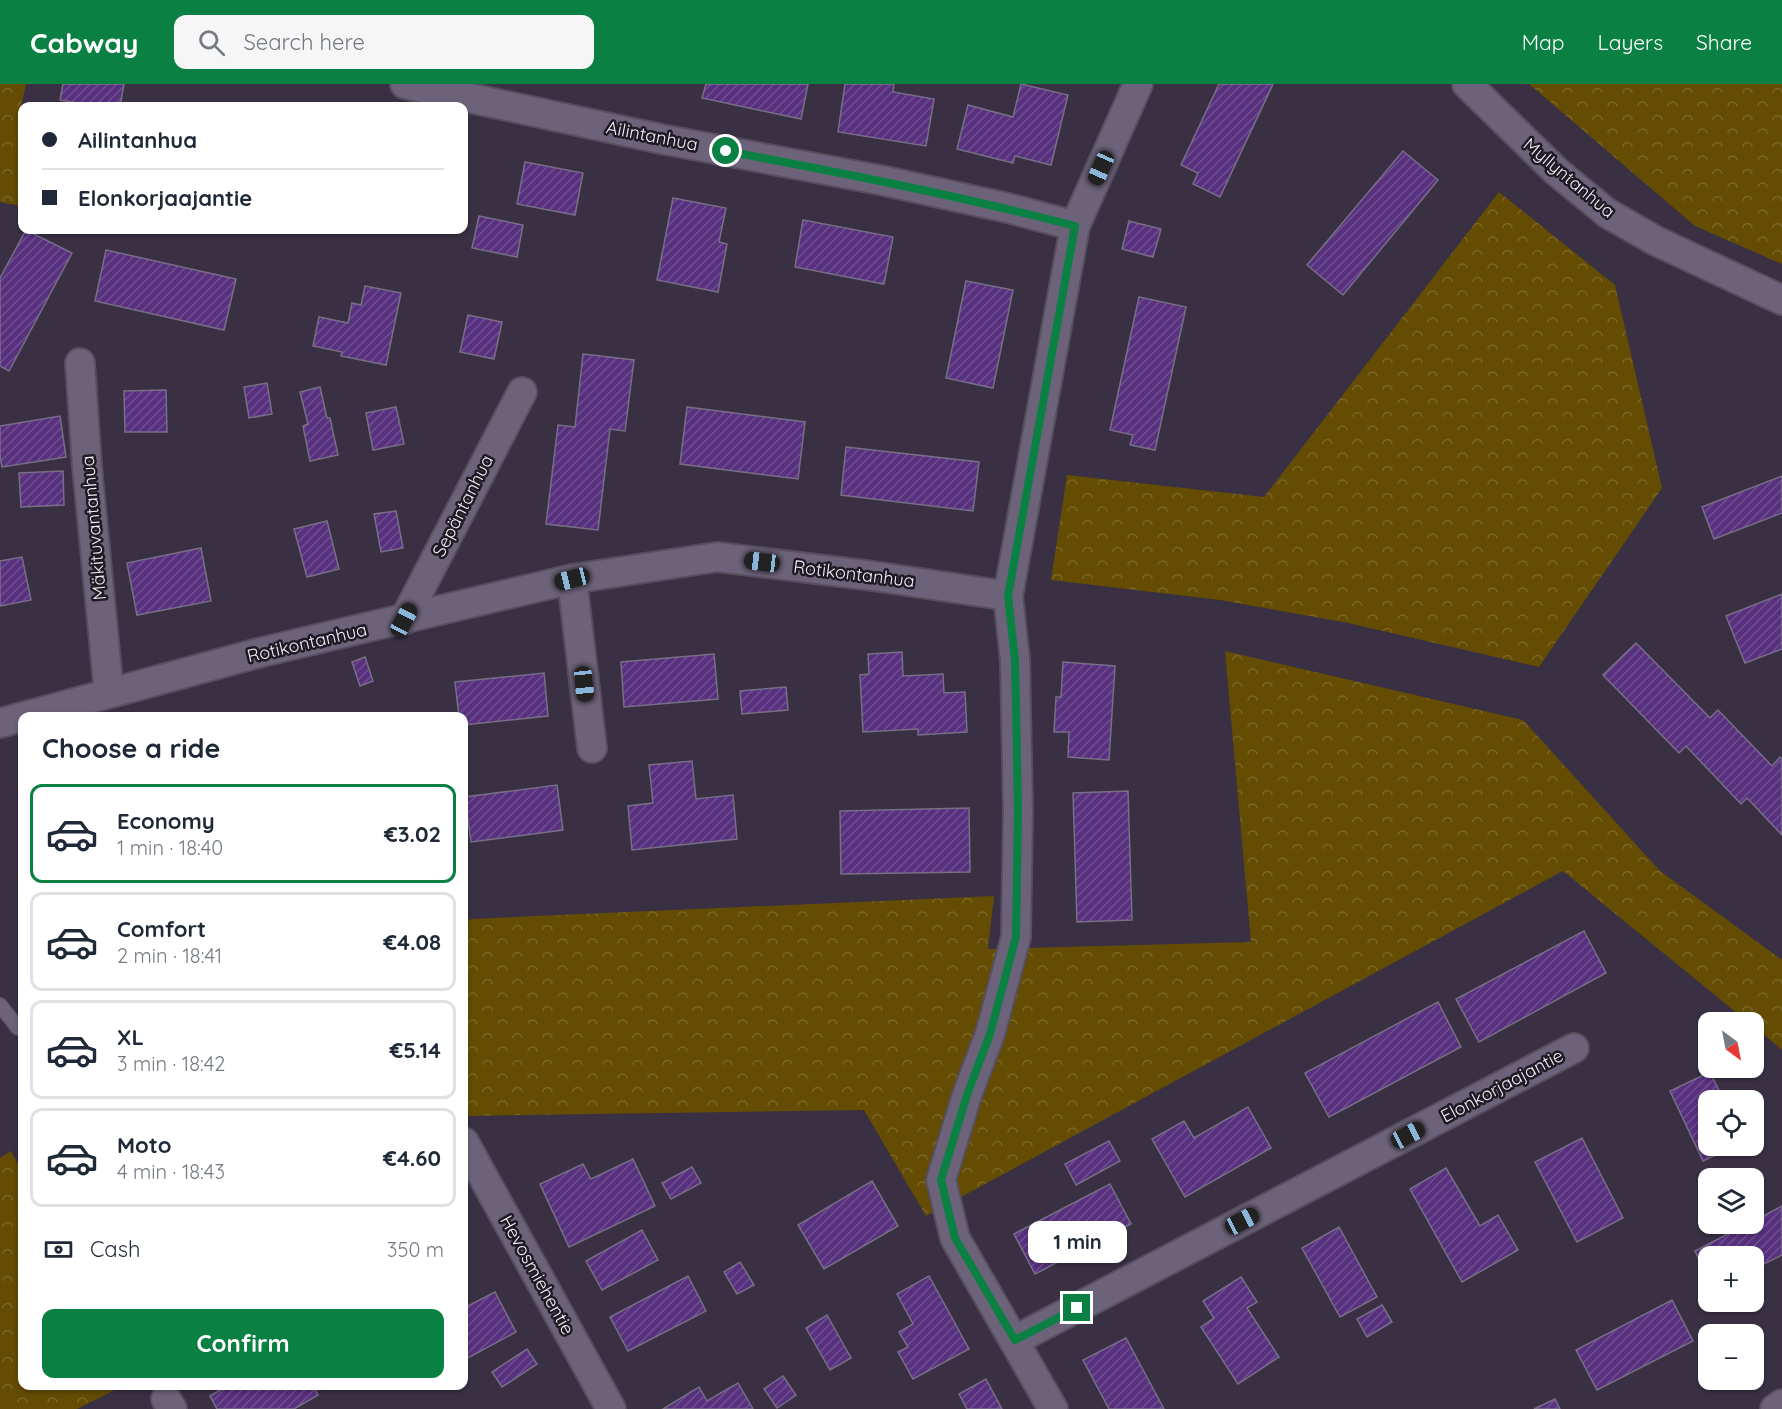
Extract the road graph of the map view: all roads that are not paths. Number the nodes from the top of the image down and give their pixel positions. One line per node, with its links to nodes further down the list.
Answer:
1 (405, 84): 4 (street, Ailintanhua)
2 (1138, 84): 4 (street)
3 (1467, 84): 5 (street, Myllyntanhua)
4 (1075, 226): 9 (street)
5 (1782, 300)
6 (80, 363): 11 (street, Mäkituvantanhua)
7 (522, 392): 10 (street, Sepäntanhua)
8 (572, 579): 9 (street, Rotikontanhua); 10 (street, Rotikontanhua); 15 (street)
9 (1008, 596): 20 (street)
10 (404, 620): 11 (street, Rotikontanhua)
11 (109, 693): 12 (street, Rotikontanhua)
12 (40, 712)
13 (18, 718): 14 (street, Rotikontanhua)
14 (0, 723)
15 (592, 748)
16 (0, 1005): 17 (lane)
17 (18, 1028)
18 (1574, 1048): 20 (street, Elonkorjaajantie)
19 (468, 1149): 22 (street, Hevosmiehentie)
20 (1015, 1340): 23 (street)
21 (1782, 1404): 24 (street)
22 (611, 1409)
23 (1053, 1409)
24 (1775, 1409)

